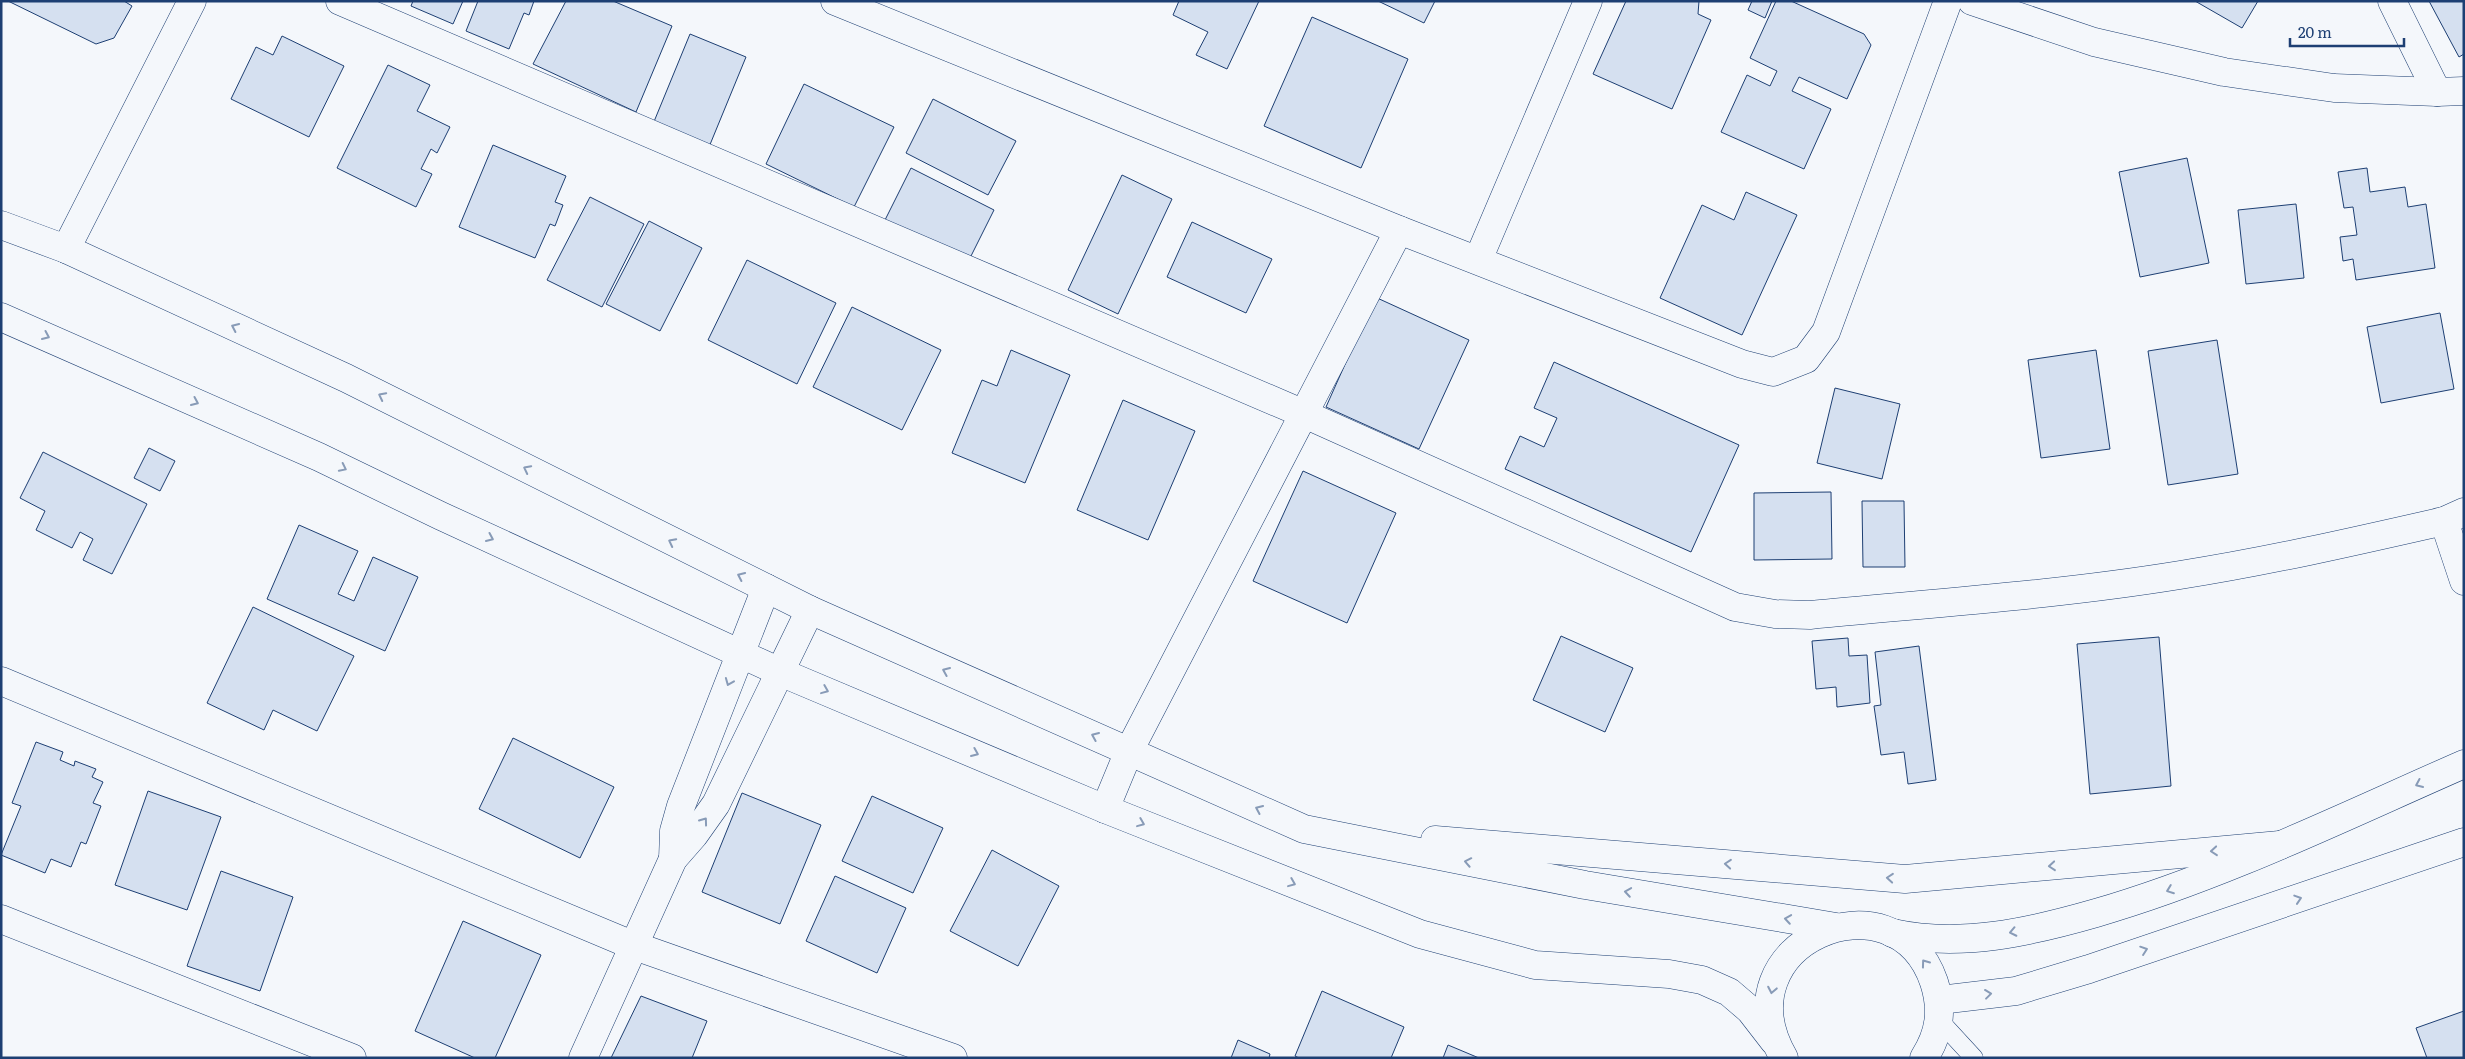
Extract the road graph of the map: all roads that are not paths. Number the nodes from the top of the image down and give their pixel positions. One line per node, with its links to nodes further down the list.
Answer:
1 (192, 1): 12 (street)
2 (340, 1): 15 (street)
3 (834, 1): 11 (street)
4 (1588, 1): 13 (street)
5 (1948, 1): 13 (street)
6 (1972, 1): 9 (street)
7 (2392, 1): 9 (street)
8 (2464, 91): 9 (street)
9 (2437, 92)
10 (1, 225): 12 (street)
11 (1399, 230): 13 (street); 15 (street)
12 (66, 249): 18 (street, one-way to 12)
13 (1478, 260)
14 (1, 317): 20 (street, one-way to 20)
15 (1302, 413): 16 (street); 23 (street)
16 (2454, 517): 17 (street)
17 (2464, 581)
18 (766, 588): 19 (street); 20 (street)
19 (810, 610): 21 (street); 23 (street, one-way to 19)
20 (741, 652): 21 (street); 29 (street, one-way to 29)
21 (780, 672): 25 (street, one-way to 25); 29 (street, one-way to 21)
22 (1, 681): 33 (street)
23 (1129, 751): 25 (street); 26 (street, one-way to 23)
24 (2464, 764): 28 (street, one-way to 28)
25 (1105, 809): 35 (street, one-way to 35)
26 (1304, 829): 28 (street, one-way to 26); 31 (street, one-way to 26)
27 (2464, 842): 34 (street, one-way to 27)
28 (2280, 845): 32 (street, one-way to 32)
29 (673, 859): 33 (street)
30 (1, 919): 36 (street)
31 (1836, 926): 32 (street); 35 (street, one-way to 35)
32 (1892, 933): 34 (street, one-way to 32)
33 (632, 945): 37 (street); 38 (street)
34 (1940, 1010): 39 (street); 40 (lane)
35 (1779, 1049)
36 (352, 1058)
37 (583, 1058)
38 (953, 1058)
39 (1924, 1058)
40 (1974, 1058)

